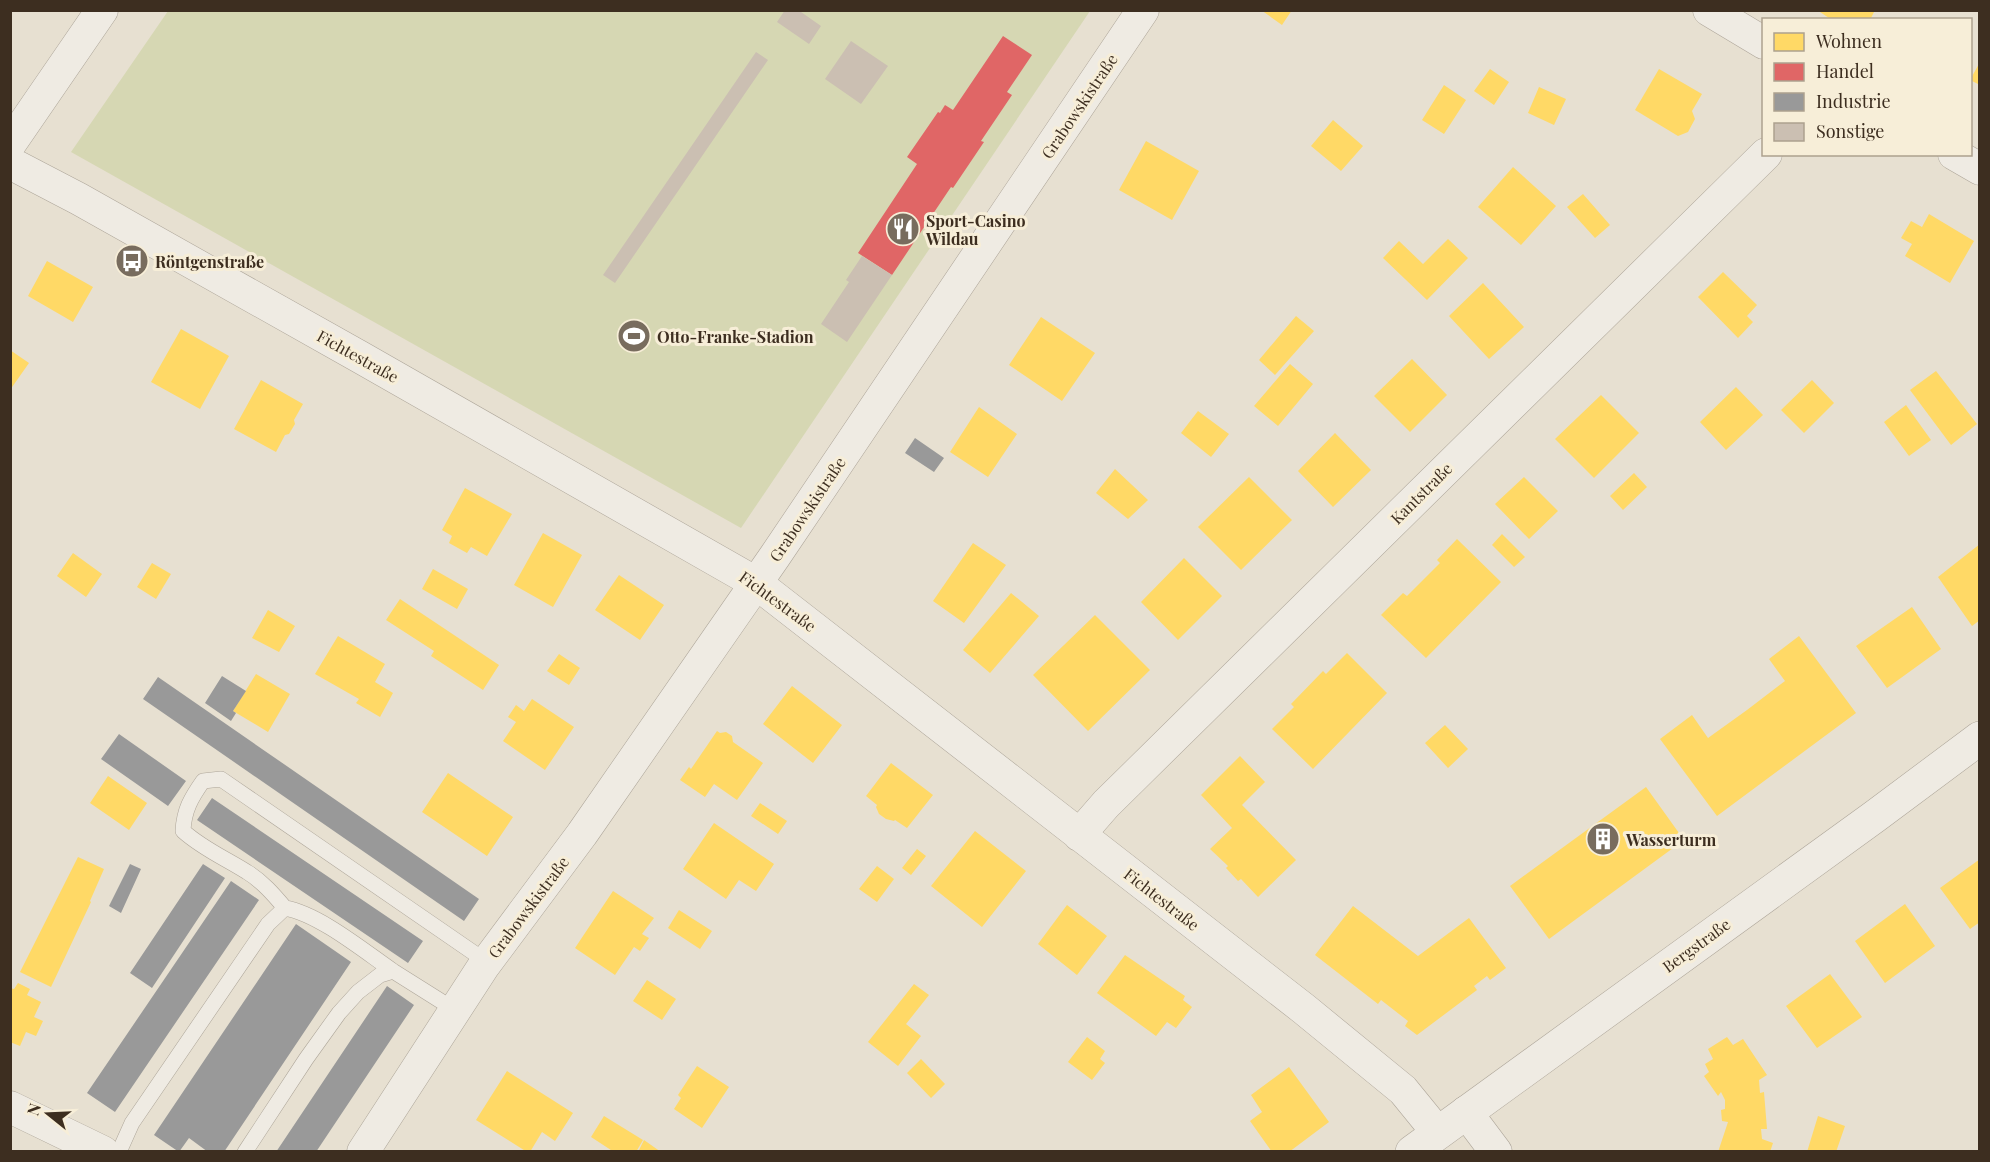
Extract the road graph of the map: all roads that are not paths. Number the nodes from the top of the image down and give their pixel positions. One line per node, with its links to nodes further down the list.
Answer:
1 (102, 10): 5 (street)
2 (1143, 10): 10 (street, Grabowskistraße)
3 (1709, 10): 4 (street)
4 (1762, 42)
5 (10, 144)
6 (1764, 156): 12 (street, Kantstraße)
7 (1957, 156): 9 (street)
8 (10, 163): 10 (street, Fichtestraße)
9 (1980, 169)
10 (756, 583): 12 (street, Fichtestraße); 14 (street, Grabowskistraße)
11 (1980, 738): 18 (street, Bergstraße)
12 (1079, 835): 19 (street, Fichtestraße)
13 (285, 908): 14 (lane); 15 (lane); 21 (lane)
14 (487, 962): 16 (street, Grabowskistraße)
15 (393, 971): 16 (lane); 22 (lane)
16 (454, 1010): 23 (street, Grabowskistraße)
17 (10, 1107): 20 (street)
18 (1466, 1112): 19 (street, Bergstraße); 24 (street)
19 (1425, 1142)
20 (103, 1152)
21 (119, 1152)
22 (245, 1152)
23 (363, 1152)
24 (1496, 1152)

